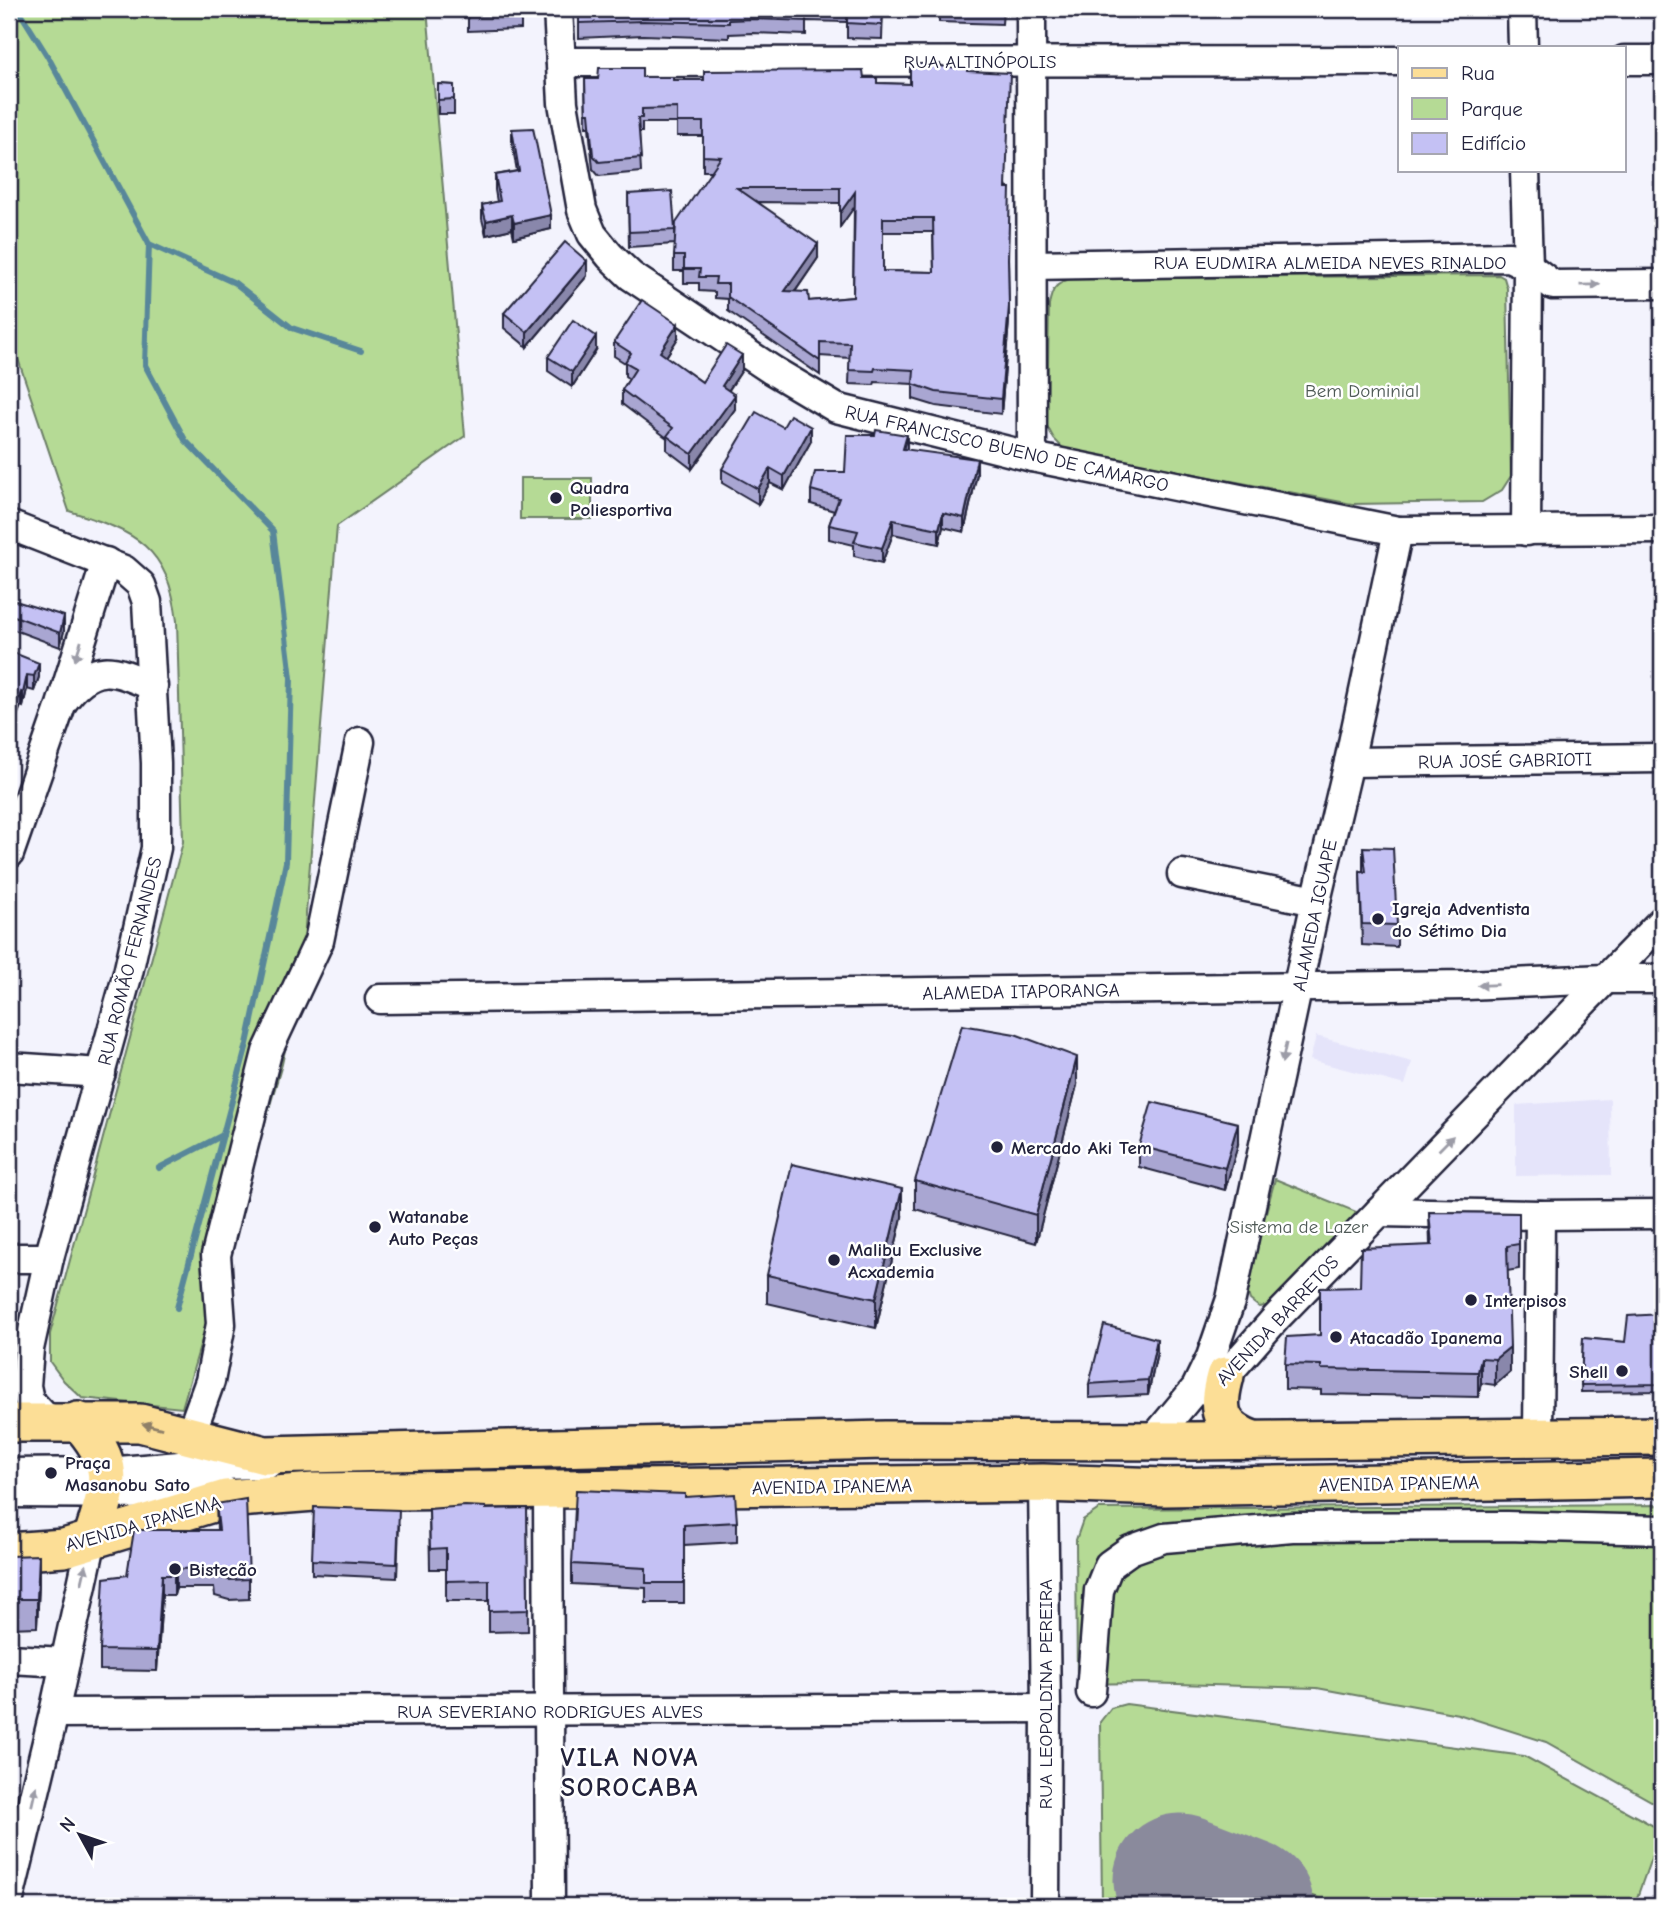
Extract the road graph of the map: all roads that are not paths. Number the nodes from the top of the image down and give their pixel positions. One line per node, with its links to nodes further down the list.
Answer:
1 (558, 9): 9 (street, RUA FRANCISCO BUENO DE CAMARGO)
2 (1031, 9): 5 (street)
3 (1522, 9): 4 (street)
4 (1523, 46)
5 (1030, 60): 8 (street, RUA ALTINÓPOLIS); 9 (street, RUA ALTINÓPOLIS); 11 (street)
6 (1626, 60): 7 (street)
7 (1662, 60)
8 (1398, 61)
9 (561, 62): 14 (street, RUA FRANCISCO BUENO DE CAMARGO)
10 (1525, 172): 12 (street)
11 (1032, 265): 12 (street, RUA EUDMIRA ALMEIDA NEVES RINALDO); 14 (street)
12 (1528, 266): 13 (street, RUA EUDMIRA ALMEIDA NEVES RINALDO, one-way to 13); 18 (street)
13 (1662, 284)
14 (1032, 457): 17 (street, RUA FRANCISCO BUENO DE CAMARGO)
15 (9, 525): 19 (street)
16 (1662, 529): 18 (street, RUA FRANCISCO BUENO DE CAMARGO)
17 (1398, 531): 18 (street, RUA FRANCISCO BUENO DE CAMARGO); 26 (street, ALAMEDA IGUAPE)
18 (1526, 531)
19 (106, 562): 20 (street); 21 (street)
20 (134, 577): 21 (street); 22 (street, RUA ROMÃO FERNANDES)
21 (94, 600): 23 (street, one-way to 23)
22 (153, 686): 23 (street); 39 (street, RUA ROMÃO FERNANDES)
23 (61, 705): 27 (street)
24 (360, 742): 54 (street)
25 (1662, 758): 26 (street, RUA JOSÉ GABRIOTI)
26 (1349, 762): 29 (street, ALAMEDA IGUAPE)
27 (9, 854)
28 (1182, 874): 29 (street)
29 (1316, 901): 35 (street, ALAMEDA IGUAPE)
30 (1662, 920): 31 (street, AVENIDA BARRETOS)
31 (1642, 942): 32 (street, AVENIDA BARRETOS); 33 (street)
32 (1605, 979): 33 (street, ALAMEDA ITAPORANGA); 34 (street, ALAMEDA ITAPORANGA); 37 (street, AVENIDA BARRETOS)
33 (1659, 979)
34 (1540, 983): 35 (street, ALAMEDA ITAPORANGA, one-way to 35); 37 (street, AVENIDA BARRETOS)
35 (1298, 987): 36 (street, ALAMEDA ITAPORANGA); 47 (street, ALAMEDA IGUAPE, one-way to 47)
36 (380, 999)
37 (1535, 1053): 40 (street, AVENIDA BARRETOS, one-way to 37)
38 (9, 1067): 39 (street)
39 (101, 1073): 46 (street, RUA ROMÃO FERNANDES)
40 (1409, 1181): 41 (street, AVENIDA BARRETOS); 42 (street)
41 (1379, 1212): 42 (street); 48 (street, AVENIDA BARRETOS)
42 (1425, 1213): 44 (street)
43 (1662, 1214): 44 (street)
44 (1540, 1216): 55 (street)
45 (9, 1258): 46 (street)
46 (49, 1258): 49 (street, RUA ROMÃO FERNANDES)
47 (1231, 1299): 48 (street); 59 (street, ALAMEDA IGUAPE)
48 (1276, 1318): 50 (street, AVENIDA BARRETOS)
49 (29, 1349): 51 (street, RUA ROMÃO FERNANDES); 52 (street, RUA ROMÃO FERNANDES)
50 (1225, 1376): 57 (main road); 59 (street, AVENIDA BARRETOS)
51 (9, 1394)
52 (69, 1422): 53 (main road); 54 (main road, one-way to 52); 67 (main road)
53 (9, 1423)
54 (190, 1436): 60 (main road)
55 (1538, 1436): 56 (main road); 57 (main road)
56 (1662, 1436)
57 (1254, 1440): 59 (main road)
58 (1662, 1449): 59 (street)
59 (1156, 1451): 60 (main road); 61 (street); 62 (street); 66 (main road); 67 (street)
60 (265, 1455): 61 (street)
61 (212, 1465): 67 (street)
62 (1662, 1465)
63 (9, 1473): 67 (street)
64 (1662, 1478): 66 (main road, AVENIDA IPANEMA)
65 (1043, 1483): 66 (main road, AVENIDA IPANEMA); 68 (main road, AVENIDA IPANEMA); 77 (street, RUA LEOPOLDINA PEREIRA)
66 (1107, 1485)
67 (113, 1486): 69 (street); 70 (street); 72 (main road)
68 (548, 1490): 70 (main road, AVENIDA IPANEMA); 78 (street)
69 (9, 1493)
70 (226, 1499): 72 (main road, AVENIDA IPANEMA)
71 (1662, 1530): 76 (street)
72 (92, 1539): 73 (main road, AVENIDA IPANEMA); 75 (street, one-way to 72)
73 (9, 1552)
74 (9, 1659): 75 (street)
75 (65, 1662): 79 (street)
76 (1091, 1692)
77 (1046, 1708): 78 (street, RUA SEVERIANO RODRIGUES ALVES); 82 (street, RUA LEOPOLDINA PEREIRA)
78 (549, 1711): 79 (street, RUA SEVERIANO RODRIGUES ALVES); 81 (street)
79 (54, 1713): 80 (street, one-way to 79)
80 (10, 1891)
81 (550, 1906)
82 (1045, 1906)

